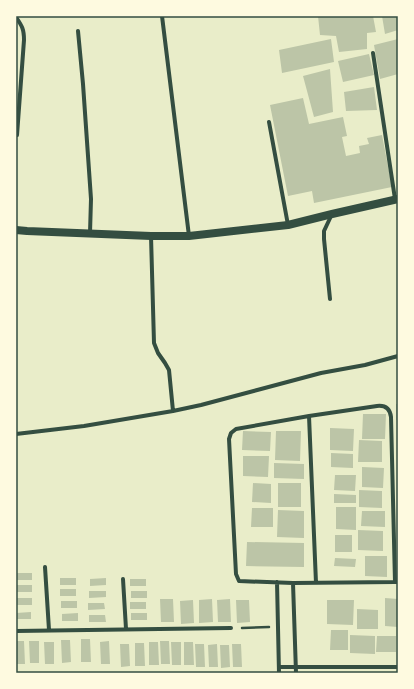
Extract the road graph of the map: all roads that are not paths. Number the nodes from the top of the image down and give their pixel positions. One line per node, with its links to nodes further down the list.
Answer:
1 (162, 16): 13 (street)
2 (16, 17): 6 (street)
3 (78, 31): 11 (street)
4 (373, 54): 7 (street)
5 (268, 122): 9 (street)
6 (17, 135)
7 (397, 199): 8 (main road)
8 (332, 214): 9 (main road); 14 (street)
9 (288, 225): 13 (main road)
10 (16, 230): 11 (main road)
11 (90, 233): 12 (main road)
12 (151, 236): 13 (main road); 16 (street)
13 (189, 236)
14 (330, 299)
15 (398, 356): 16 (street)
16 (173, 411): 18 (street)
17 (308, 416): 21 (street); 22 (street); 24 (street)
18 (16, 434)
19 (45, 567): 27 (street)
20 (123, 579): 26 (street)
21 (277, 582): 23 (street); 29 (street)
22 (396, 582): 24 (street)
23 (292, 583): 24 (street); 30 (street)
24 (316, 583)
25 (231, 628): 26 (street)
26 (126, 629): 27 (street)
27 (49, 630): 28 (street)
28 (16, 631)
29 (279, 667): 30 (street); 32 (street)
30 (296, 667): 31 (street); 33 (street)
31 (398, 667)
32 (279, 673)
33 (296, 673)

